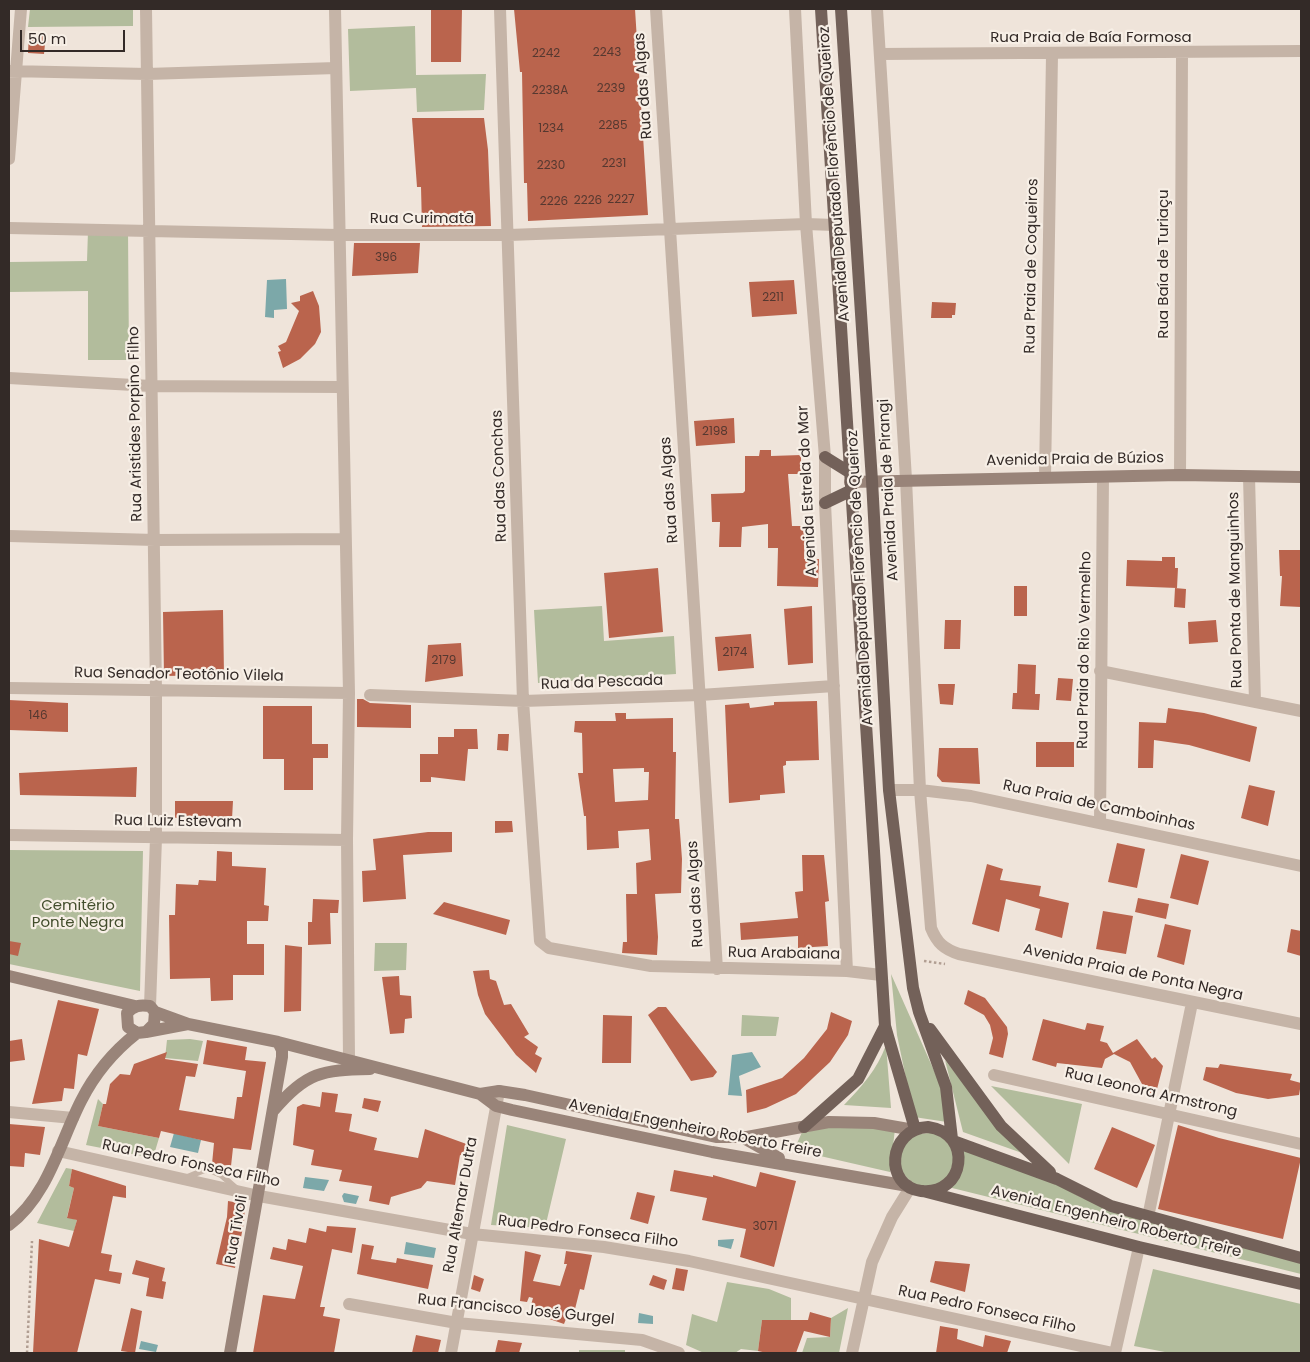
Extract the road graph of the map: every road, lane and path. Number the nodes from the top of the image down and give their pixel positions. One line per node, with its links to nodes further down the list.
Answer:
1 (21, 9): 15 (street)
2 (146, 9): 16 (street, Rua Aristides Porpino Filho)
3 (335, 9): 14 (street)
4 (500, 9): 23 (street, Rua das Conchas)
5 (656, 9): 21 (street, Rua das Algas)
6 (795, 9): 18 (street, Avenida Estrela do Mar)
7 (821, 9): 19 (main road, Avenida Deputado Florêncio de Queiroz)
8 (841, 9): 35 (main road, Avenida Deputado Florêncio de Queiroz)
9 (878, 9): 11 (street, Avenida Praia de Pirangi)
10 (1301, 51): 12 (street, Rua Praia de Baía Formosa)
11 (880, 54): 13 (street, Rua Praia de Baía Formosa); 34 (street, Avenida Praia de Pirangi)
12 (1182, 54): 13 (street, Rua Praia de Baía Formosa); 29 (street, Rua Baía de Turiaçu)
13 (1052, 55): 30 (street, Rua Praia de Coqueiros)
14 (336, 68): 16 (street); 24 (street)
15 (13, 71): 16 (street); 17 (street)
16 (147, 74): 22 (street, Rua Aristides Porpino Filho)
17 (9, 159)
18 (806, 224): 19 (street, Rua Curimatã); 21 (street, Rua Curimatã); 28 (street, Avenida Estrela do Mar)
19 (835, 225): 36 (main road, Avenida Deputado Florêncio de Queiroz)
20 (9, 228): 22 (street, Rua Curimatã)
21 (669, 228): 23 (street, Rua Curimatã); 47 (street, Rua das Algas)
22 (150, 230): 24 (street, Rua Curimatã); 26 (street, Rua Aristides Porpino Filho)
23 (509, 235): 24 (street, Rua Curimatã); 48 (street, Rua das Conchas)
24 (338, 236): 27 (street)
25 (9, 378): 26 (street)
26 (151, 386): 27 (street); 40 (street, Rua Aristides Porpino Filho)
27 (342, 387): 39 (street)
28 (825, 457): 36 (main road); 37 (street, Avenida Estrela do Mar)
29 (1180, 475): 31 (main road, Avenida Praia de Búzios); 32 (main road, Avenida Praia de Búzios)
30 (1046, 477): 31 (main road, Avenida Praia de Búzios); 34 (main road, Avenida Praia de Búzios)
31 (1104, 477): 41 (street, Rua Praia do Rio Vermelho)
32 (1250, 477): 33 (main road, Avenida Praia de Búzios); 49 (street, Rua Ponta de Manguinhos)
33 (1301, 477)
34 (906, 479): 35 (main road, Avenida Praia de Búzios); 52 (street, Avenida Praia de Pirangi)
35 (872, 481): 36 (main road, Avenida Praia de Búzios); 51 (main road, Avenida Deputado Florêncio de Queiroz)
36 (850, 482): 37 (main road); 62 (main road, Avenida Deputado Florêncio de Queiroz)
37 (825, 503): 42 (street, Avenida Estrela do Mar)
38 (9, 536): 40 (street)
39 (346, 539): 40 (street); 45 (street)
40 (155, 540): 44 (street, Rua Aristides Porpino Filho)
41 (1100, 671): 49 (street); 53 (street, Rua Praia do Rio Vermelho)
42 (834, 686): 47 (street, Rua da Pescada); 61 (street, Avenida Estrela do Mar)
43 (9, 688): 44 (street, Rua Senador Teotônio Vilela)
44 (156, 691): 45 (street, Rua Senador Teotônio Vilela); 55 (street, Rua Aristides Porpino Filho)
45 (349, 693): 56 (street)
46 (370, 695): 48 (street, Rua da Pescada)
47 (700, 696): 48 (street, Rua da Pescada); 60 (street, Rua das Algas)
48 (523, 701): 58 (street, Rua das Conchas)
49 (1255, 702): 50 (street)
50 (1301, 711)
51 (889, 790): 52 (street, Rua Praia de Camboinhas); 68 (main road, Avenida Deputado Florêncio de Queiroz)
52 (920, 790): 53 (street, Rua Praia de Camboinhas); 59 (street, Avenida Praia de Pirangi)
53 (1100, 823): 57 (street, Rua Praia de Camboinhas)
54 (9, 834): 55 (street, Rua Luiz Estevam)
55 (156, 838): 56 (street, Rua Luiz Estevam); 67 (street, Rua Aristides Porpino Filho)
56 (347, 840): 75 (street)
57 (1301, 866)
58 (540, 941): 60 (street, Rua Arabaiana)
59 (959, 954): 65 (street, Avenida Praia de Ponta Negra)
60 (717, 969): 61 (street, Rua Arabaiana)
61 (847, 971): 62 (street, Rua Arabaiana)
62 (881, 975): 72 (main road, Avenida Deputado Florêncio de Queiroz)
63 (9, 976): 64 (main road)
64 (114, 1003): 66 (main road); 69 (main road)
65 (1192, 1003): 71 (street, Avenida Praia de Ponta Negra); 83 (street)
66 (135, 1006): 67 (main road); 69 (main road)
67 (152, 1009): 70 (main road); 73 (main road)
68 (919, 1012): 88 (main road, Avenida Deputado Florêncio de Queiroz); 92 (main road)
69 (126, 1017): 73 (main road)
70 (188, 1024): 73 (main road, Avenida Engenheiro Roberto Freire); 74 (main road, Avenida Engenheiro Roberto Freire)
71 (1301, 1024)
72 (885, 1026): 85 (main road); 86 (main road, Avenida Deputado Florêncio de Queiroz)
73 (141, 1033): 84 (main road)
74 (278, 1042): 75 (main road, Avenida Engenheiro Roberto Freire); 82 (main road, Rua Tivoli)
75 (349, 1059): 76 (main road, Avenida Engenheiro Roberto Freire)
76 (382, 1069): 79 (main road, Avenida Engenheiro Roberto Freire); 82 (main road)
77 (994, 1075): 83 (street, Rua Leonora Armstrong)
78 (499, 1091): 79 (main road, Avenida Engenheiro Roberto Freire); 80 (street, Rua Altemar Dutra); 87 (main road, Avenida Engenheiro Roberto Freire)
79 (480, 1094): 80 (main road, Avenida Engenheiro Roberto Freire)
80 (496, 1106): 91 (main road, Avenida Engenheiro Roberto Freire); 98 (street, Rua Altemar Dutra)
81 (9, 1112): 84 (street)
82 (273, 1112): 95 (main road, Rua Tivoli)
83 (1170, 1114): 89 (street, Rua Leonora Armstrong); 96 (street)
84 (73, 1118): 90 (main road)
85 (804, 1127): 86 (main road, Avenida Engenheiro Roberto Freire); 87 (main road, Avenida Engenheiro Roberto Freire)
86 (915, 1129): 88 (main road); 93 (main road)
87 (742, 1137): 91 (main road)
88 (953, 1140): 92 (main road, Avenida Engenheiro Roberto Freire); 94 (main road)
89 (1301, 1144)
90 (58, 1151): 95 (street, Rua Pedro Fonseca Filho); 97 (main road)
91 (793, 1165): 93 (main road, Avenida Engenheiro Roberto Freire)
92 (1057, 1179): 96 (main road, Avenida Engenheiro Roberto Freire)
93 (909, 1187): 94 (main road); 103 (street)
94 (923, 1191): 100 (main road, Avenida Engenheiro Roberto Freire)
95 (259, 1196): 98 (street, Rua Pedro Fonseca Filho); 107 (main road, Rua Tivoli)
96 (1148, 1217): 101 (main road, Avenida Engenheiro Roberto Freire)
97 (9, 1225)
98 (472, 1234): 103 (street, Rua Pedro Fonseca Filho); 105 (street, Rua Altemar Dutra)
99 (32, 1241): 106 (path)
100 (1139, 1246): 102 (main road, Avenida Engenheiro Roberto Freire); 111 (street)
101 (1301, 1258)
102 (1301, 1284)
103 (864, 1300): 110 (street); 111 (street, Rua Pedro Fonseca Filho)
104 (349, 1304): 105 (street, Rua Francisco José Gurgel)
105 (457, 1323): 108 (street, Rua Altemar Dutra); 109 (street, Rua Francisco José Gurgel)
106 (27, 1353)
107 (230, 1353)
108 (451, 1353)
109 (679, 1353)
110 (852, 1353)
111 (1114, 1353)

